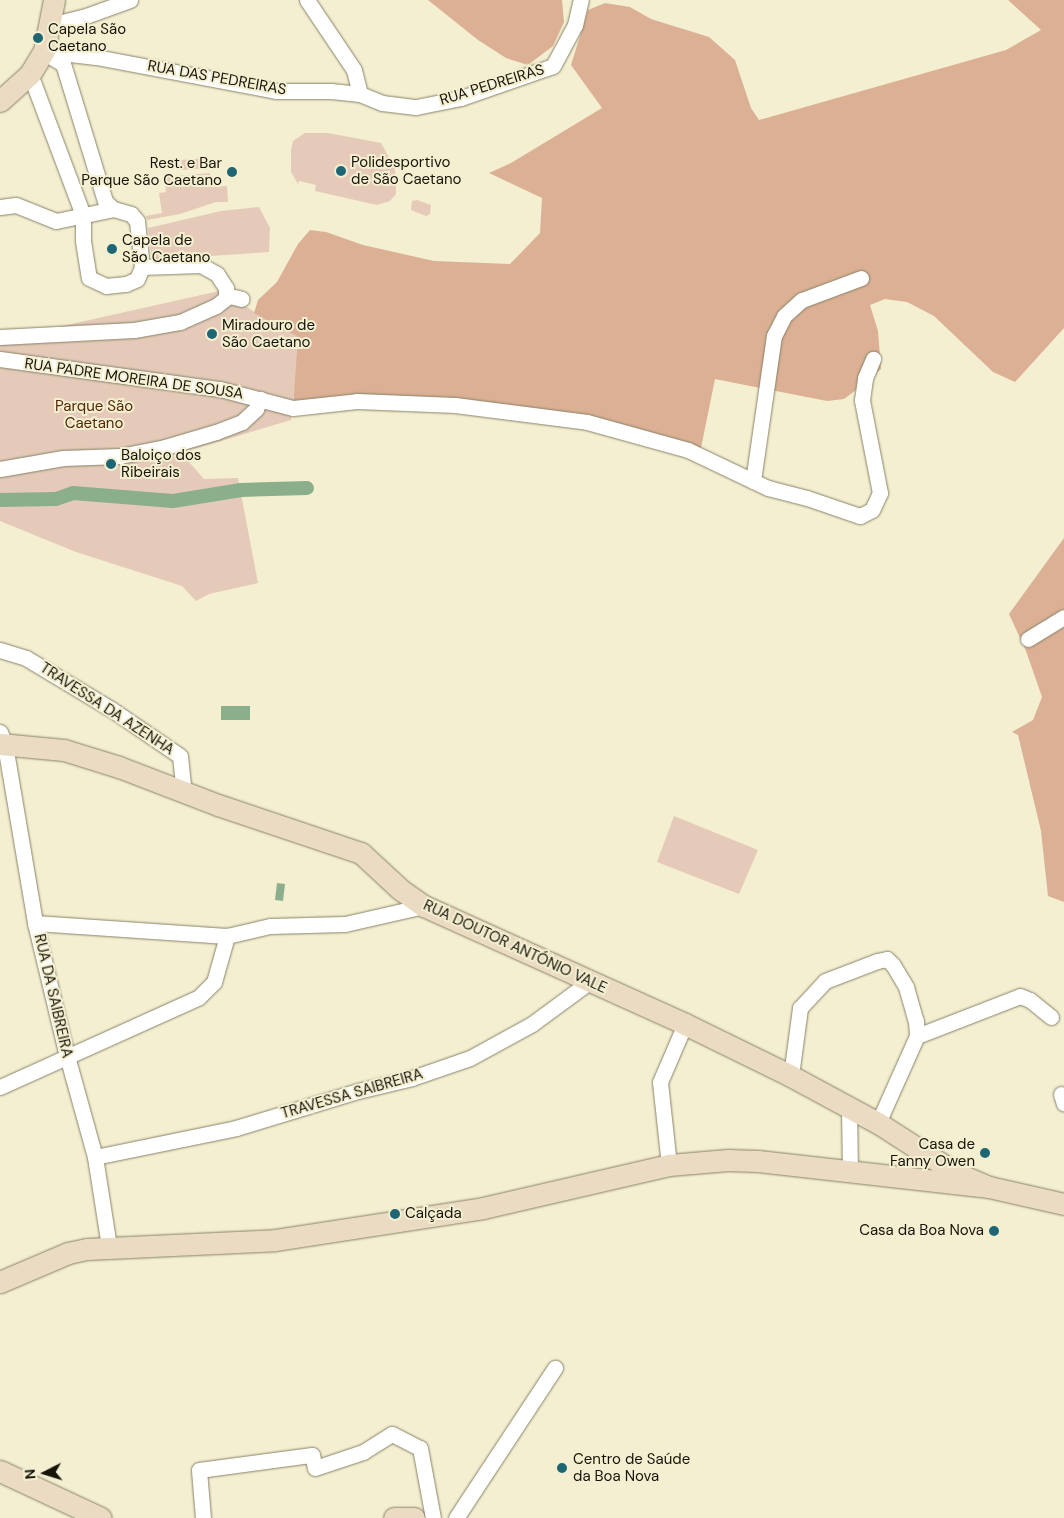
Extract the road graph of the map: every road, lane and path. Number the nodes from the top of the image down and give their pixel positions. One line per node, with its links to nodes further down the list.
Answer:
1 (54, 0): 5 (street)
2 (130, 0): 5 (street)
3 (307, 0): 8 (street)
4 (581, 0): 8 (street, RUA PEDREIRAS)
5 (50, 25): 6 (street)
6 (44, 51): 7 (street); 8 (street, RUA DAS PEDREIRAS); 11 (street)
7 (30, 74): 9 (street); 12 (street)
8 (360, 94)
9 (0, 101)
10 (0, 207): 12 (street)
11 (112, 209): 12 (street); 13 (street)
12 (83, 215): 13 (street)
13 (142, 267): 15 (street)
14 (861, 278): 22 (street)
15 (226, 295): 16 (street); 17 (street)
16 (242, 299)
17 (0, 337)
18 (0, 359): 20 (street, RUA PADRE MOREIRA DE SOUSA)
19 (873, 359): 22 (street, RUA PADRE MOREIRA DE SOUSA)
20 (260, 398): 21 (street); 22 (street, RUA PADRE MOREIRA DE SOUSA)
21 (0, 469)
22 (754, 481)
23 (1064, 618): 24 (street)
24 (1028, 639)
25 (0, 650): 27 (street, TRAVESSA DA AZENHA)
26 (2, 740): 27 (street, RUA DOUTOR ANTÓNIO VALE); 29 (street, RUA DA SAIBREIRA)
27 (184, 792): 28 (street, RUA DOUTOR ANTÓNIO VALE)
28 (424, 906): 30 (street); 31 (street, RUA DOUTOR ANTÓNIO VALE)
29 (35, 923): 30 (street); 35 (street, RUA DA SAIBREIRA)
30 (227, 936): 35 (street)
31 (589, 982): 33 (street, RUA DOUTOR ANTÓNIO VALE); 40 (street, TRAVESSA SAIBREIRA)
32 (1051, 1017): 34 (street)
33 (685, 1024): 36 (street, RUA DOUTOR ANTÓNIO VALE); 41 (street)
34 (918, 1036): 36 (street); 39 (street)
35 (67, 1056): 37 (street); 40 (street, RUA DA SAIBREIRA)
36 (789, 1076): 38 (street, RUA DOUTOR ANTÓNIO VALE)
37 (0, 1087)
38 (850, 1108): 39 (street, RUA DOUTOR ANTÓNIO VALE); 42 (street)
39 (878, 1123): 43 (street, RUA DOUTOR ANTÓNIO VALE)
40 (95, 1157): 45 (street, RUA DA SAIBREIRA)
41 (669, 1165): 42 (street); 45 (street)
42 (850, 1170): 43 (street)
43 (989, 1187): 44 (street)
44 (1063, 1201)
45 (109, 1246): 46 (street)
46 (0, 1282)
47 (554, 1368): 54 (street)
48 (0, 1471): 49 (street)
49 (101, 1518)
50 (202, 1518): 53 (street)
51 (394, 1518): 52 (street)
52 (414, 1518)
53 (433, 1518)
54 (456, 1518)

